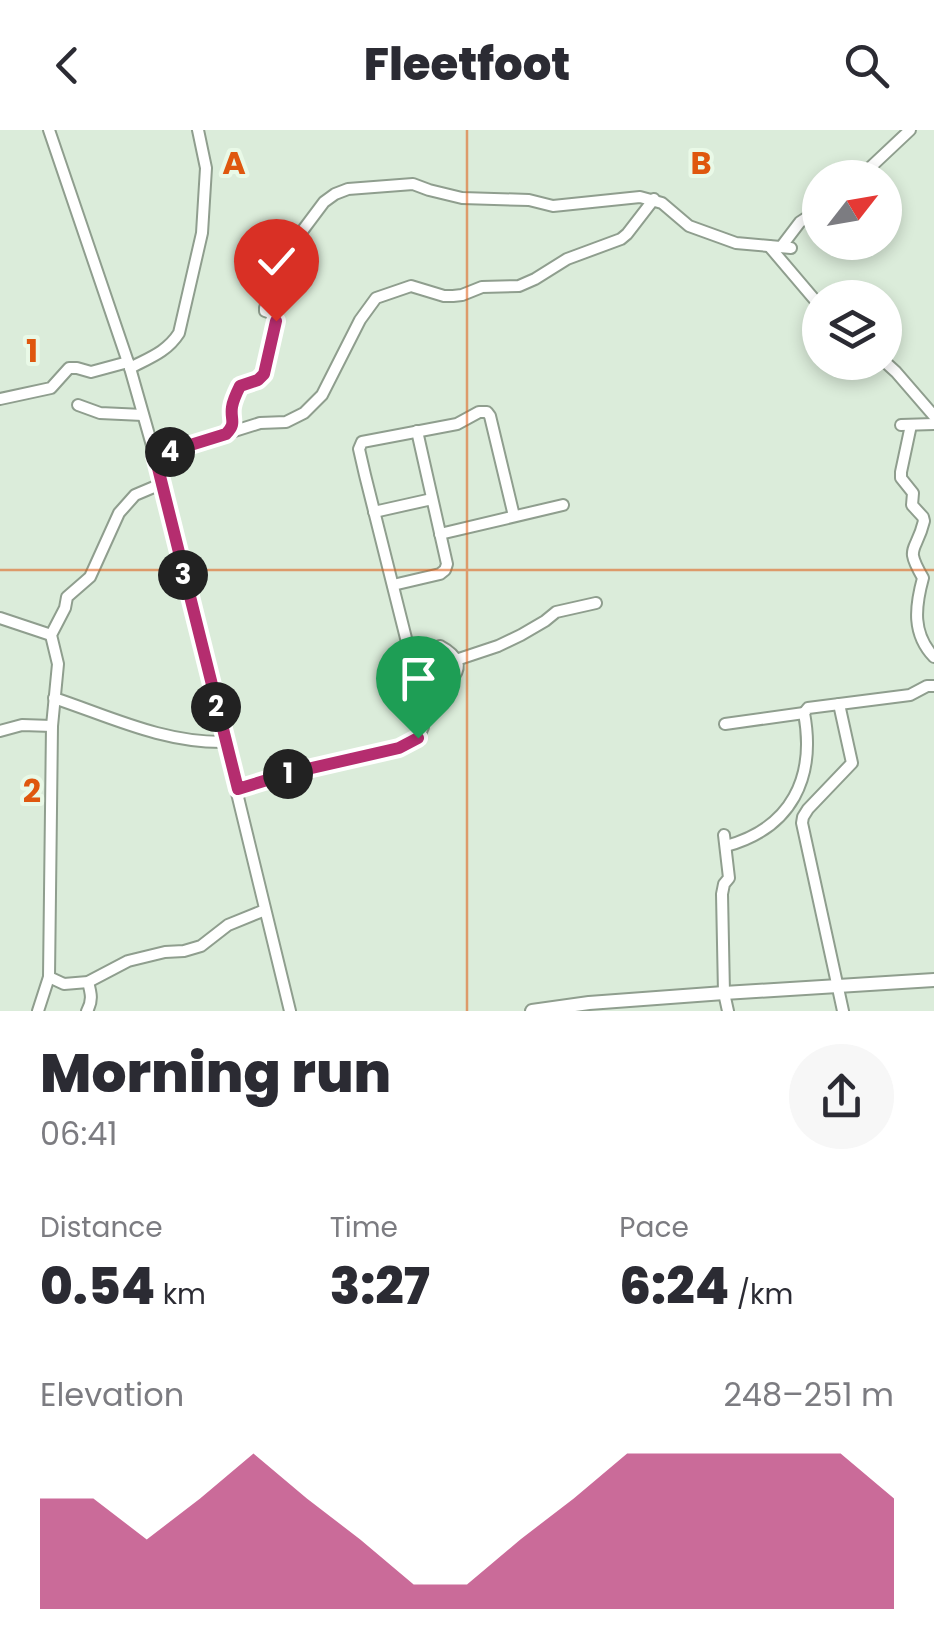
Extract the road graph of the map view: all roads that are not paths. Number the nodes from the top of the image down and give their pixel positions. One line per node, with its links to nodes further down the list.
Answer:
1 (49, 130): 9 (street)
2 (198, 130): 9 (street)
3 (910, 130): 4 (street)
4 (878, 160)
5 (654, 199): 7 (street); 16 (street); 16 (street)
6 (802, 221): 7 (street)
7 (780, 247): 8 (street)
8 (802, 280)
9 (129, 365): 11 (street); 13 (street)
10 (902, 380): 14 (street)
11 (0, 399)
12 (78, 405): 13 (street)
13 (143, 415): 17 (street)
14 (934, 420): 28 (street)
15 (417, 432): 19 (street); 21 (street); 22 (street)
16 (226, 434): 17 (street)
17 (155, 456): 18 (street)
18 (161, 484): 27 (street); 39 (street)
19 (432, 499): 21 (street); 23 (street)
20 (563, 505): 22 (street)
21 (374, 512): 24 (street)
22 (514, 516): 23 (street)
23 (440, 534): 24 (street)
24 (393, 585): 30 (street)
25 (596, 603): 29 (street)
26 (0, 618): 27 (street)
27 (51, 635): 32 (street)
28 (934, 657)
29 (456, 660): 30 (street); 33 (street)
30 (414, 674): 33 (street)
31 (934, 686): 34 (street)
32 (54, 698): 37 (street); 39 (street)
33 (421, 698): 40 (street)
34 (839, 704): 35 (street); 42 (street)
35 (804, 712): 36 (street); 41 (street)
36 (725, 724)
37 (52, 726): 38 (street); 44 (street)
38 (0, 732)
39 (224, 742): 40 (street)
40 (238, 789): 43 (street)
41 (792, 803): 42 (street); 48 (street)
42 (805, 813): 47 (street)
43 (264, 910): 46 (street); 52 (street)
44 (49, 976): 46 (street); 50 (street)
45 (934, 980): 47 (main road)
46 (88, 982): 51 (street)
47 (837, 984): 48 (main road); 55 (street)
48 (724, 992): 49 (main road); 54 (street)
49 (627, 1006): 53 (main road)
50 (38, 1011)
51 (87, 1011)
52 (290, 1011)
53 (532, 1011)
54 (728, 1011)
55 (842, 1011)

